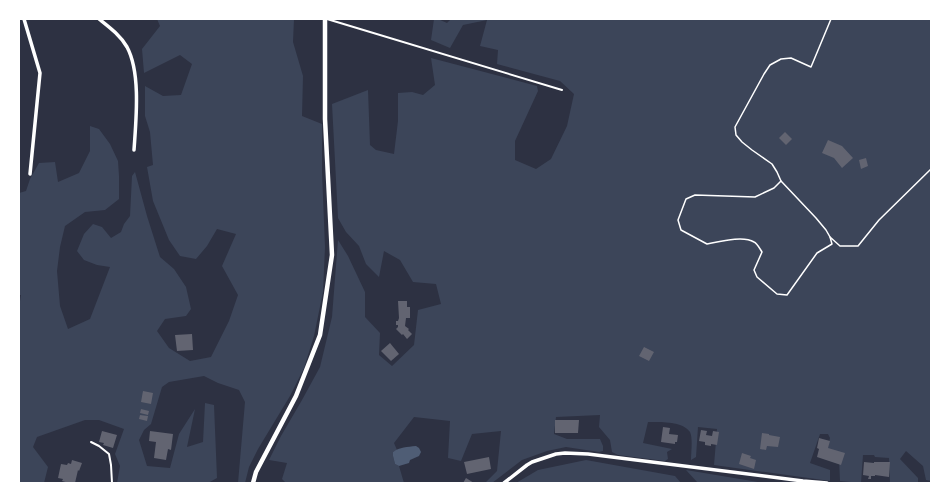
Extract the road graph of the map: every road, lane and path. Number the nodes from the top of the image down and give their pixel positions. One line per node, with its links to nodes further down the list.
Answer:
1 (24, 19): 8 (street)
2 (98, 19): 6 (street)
3 (326, 19): 5 (lane); 13 (street)
4 (831, 19): 9 (path)
5 (562, 90)
6 (134, 150)
7 (931, 169): 10 (path)
8 (30, 174)
9 (781, 181): 10 (path); 10 (path)
10 (830, 237)
11 (91, 442): 12 (lane)
12 (112, 483)
13 (253, 483)
14 (504, 483): 15 (street)
15 (827, 483)

